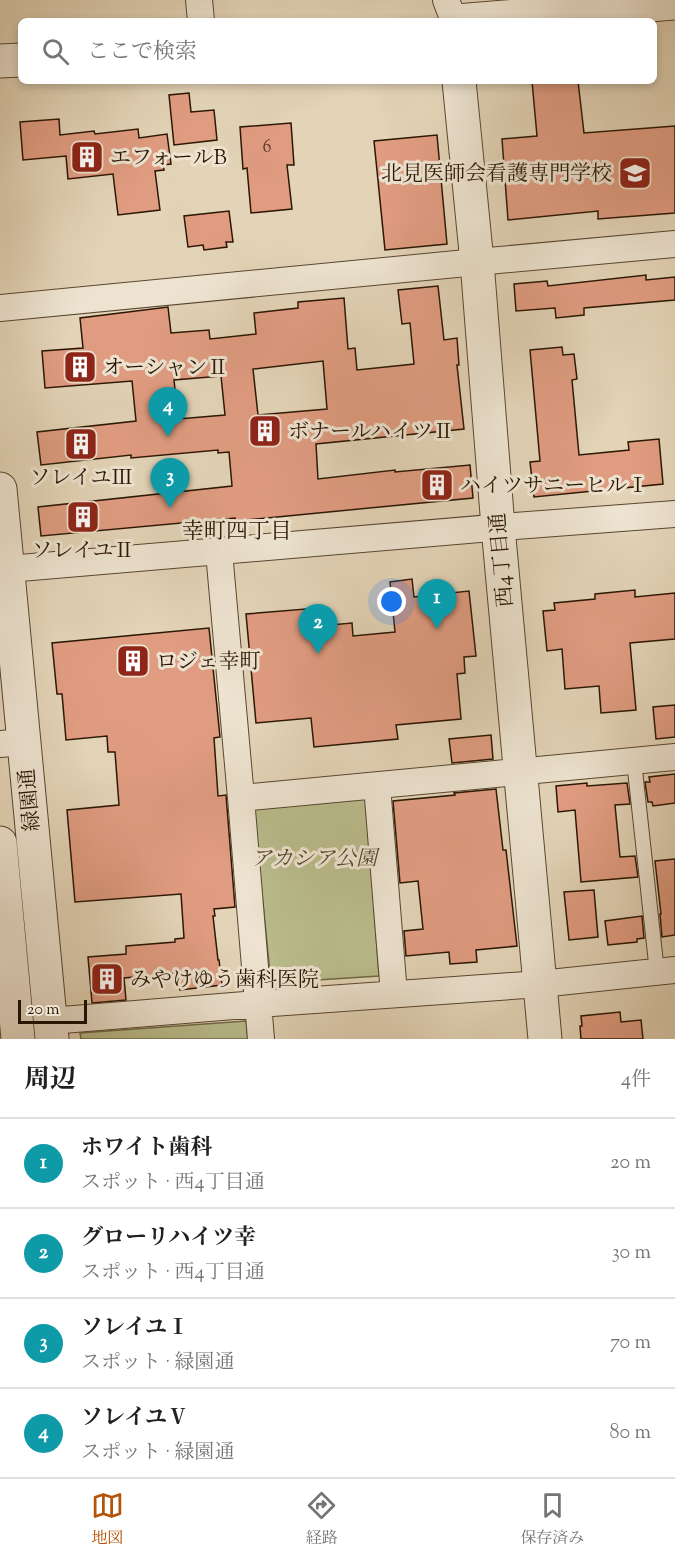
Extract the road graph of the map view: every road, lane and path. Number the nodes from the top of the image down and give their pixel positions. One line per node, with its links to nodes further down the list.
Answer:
1 (199, 0): 4 (street)
2 (446, 0): 5 (street)
3 (675, 3): 6 (street)
4 (201, 18)
5 (454, 18)
6 (492, 18)
7 (18, 60): 8 (street)
8 (0, 62)
9 (459, 84): 11 (street, 西4丁目通)
10 (675, 244): 11 (street)
11 (477, 262): 12 (street); 15 (street, 西4丁目通)
12 (0, 308)
13 (0, 489): 17 (street, 緑園通)
14 (675, 514): 15 (street)
15 (498, 527): 16 (street); 21 (street, 西4丁目通)
16 (219, 552): 17 (street); 23 (street)
17 (8, 569): 18 (street, 緑園通)
18 (12, 743): 29 (street, 緑園通)
19 (675, 757): 20 (street)
20 (634, 761): 21 (street); 25 (lane)
21 (521, 773): 22 (street); 26 (street, 西4丁目通)
22 (378, 786): 23 (street); 27 (street)
23 (242, 798): 28 (street)
24 (0, 843): 30 (street, 緑園通)
25 (666, 971): 26 (street)
26 (540, 984): 27 (street); 32 (street, 西4丁目通)
27 (394, 994): 28 (street)
28 (258, 1004): 29 (street); 31 (street)
29 (51, 1030)
30 (18, 1039)
31 (261, 1039)
32 (545, 1039)

